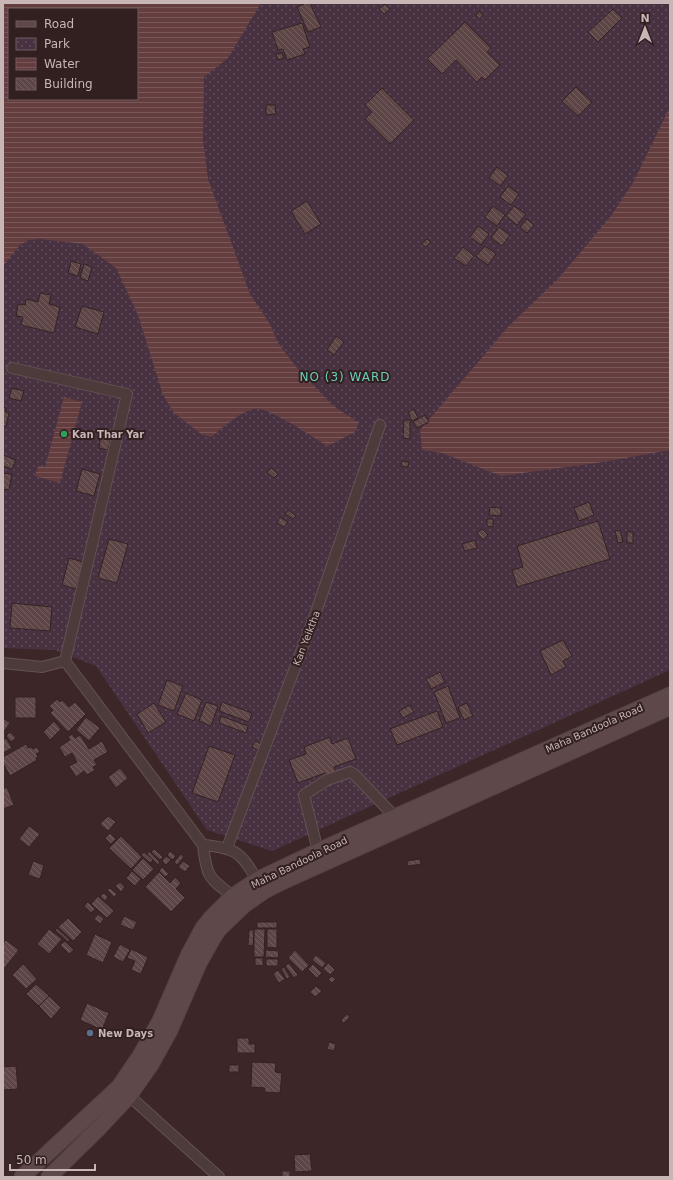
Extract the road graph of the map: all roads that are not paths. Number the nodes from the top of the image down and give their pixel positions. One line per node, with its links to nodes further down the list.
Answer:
1 (12, 368): 3 (street)
2 (380, 425): 9 (street, Kan Yeiktha)
3 (65, 661): 4 (street); 8 (street)
4 (3, 664)
5 (670, 694): 7 (main road, Maha Bandoola Road)
6 (670, 707): 11 (main road, Maha Bandoola Road)
7 (395, 817): 10 (main road, Maha Bandoola Road); 10 (street)
8 (203, 844): 9 (street); 12 (street)
9 (227, 848): 11 (street)
10 (318, 851): 11 (main road, Maha Bandoola Road)
11 (261, 886): 12 (main road, Maha Bandoola Road)
12 (239, 900): 13 (main road, Maha Bandoola Road)
13 (124, 1092): 14 (main road, Maha Bandoola Road); 15 (main road, Maha Bandoola Road); 16 (street)
14 (22, 1177)
15 (49, 1177)
16 (219, 1177)

